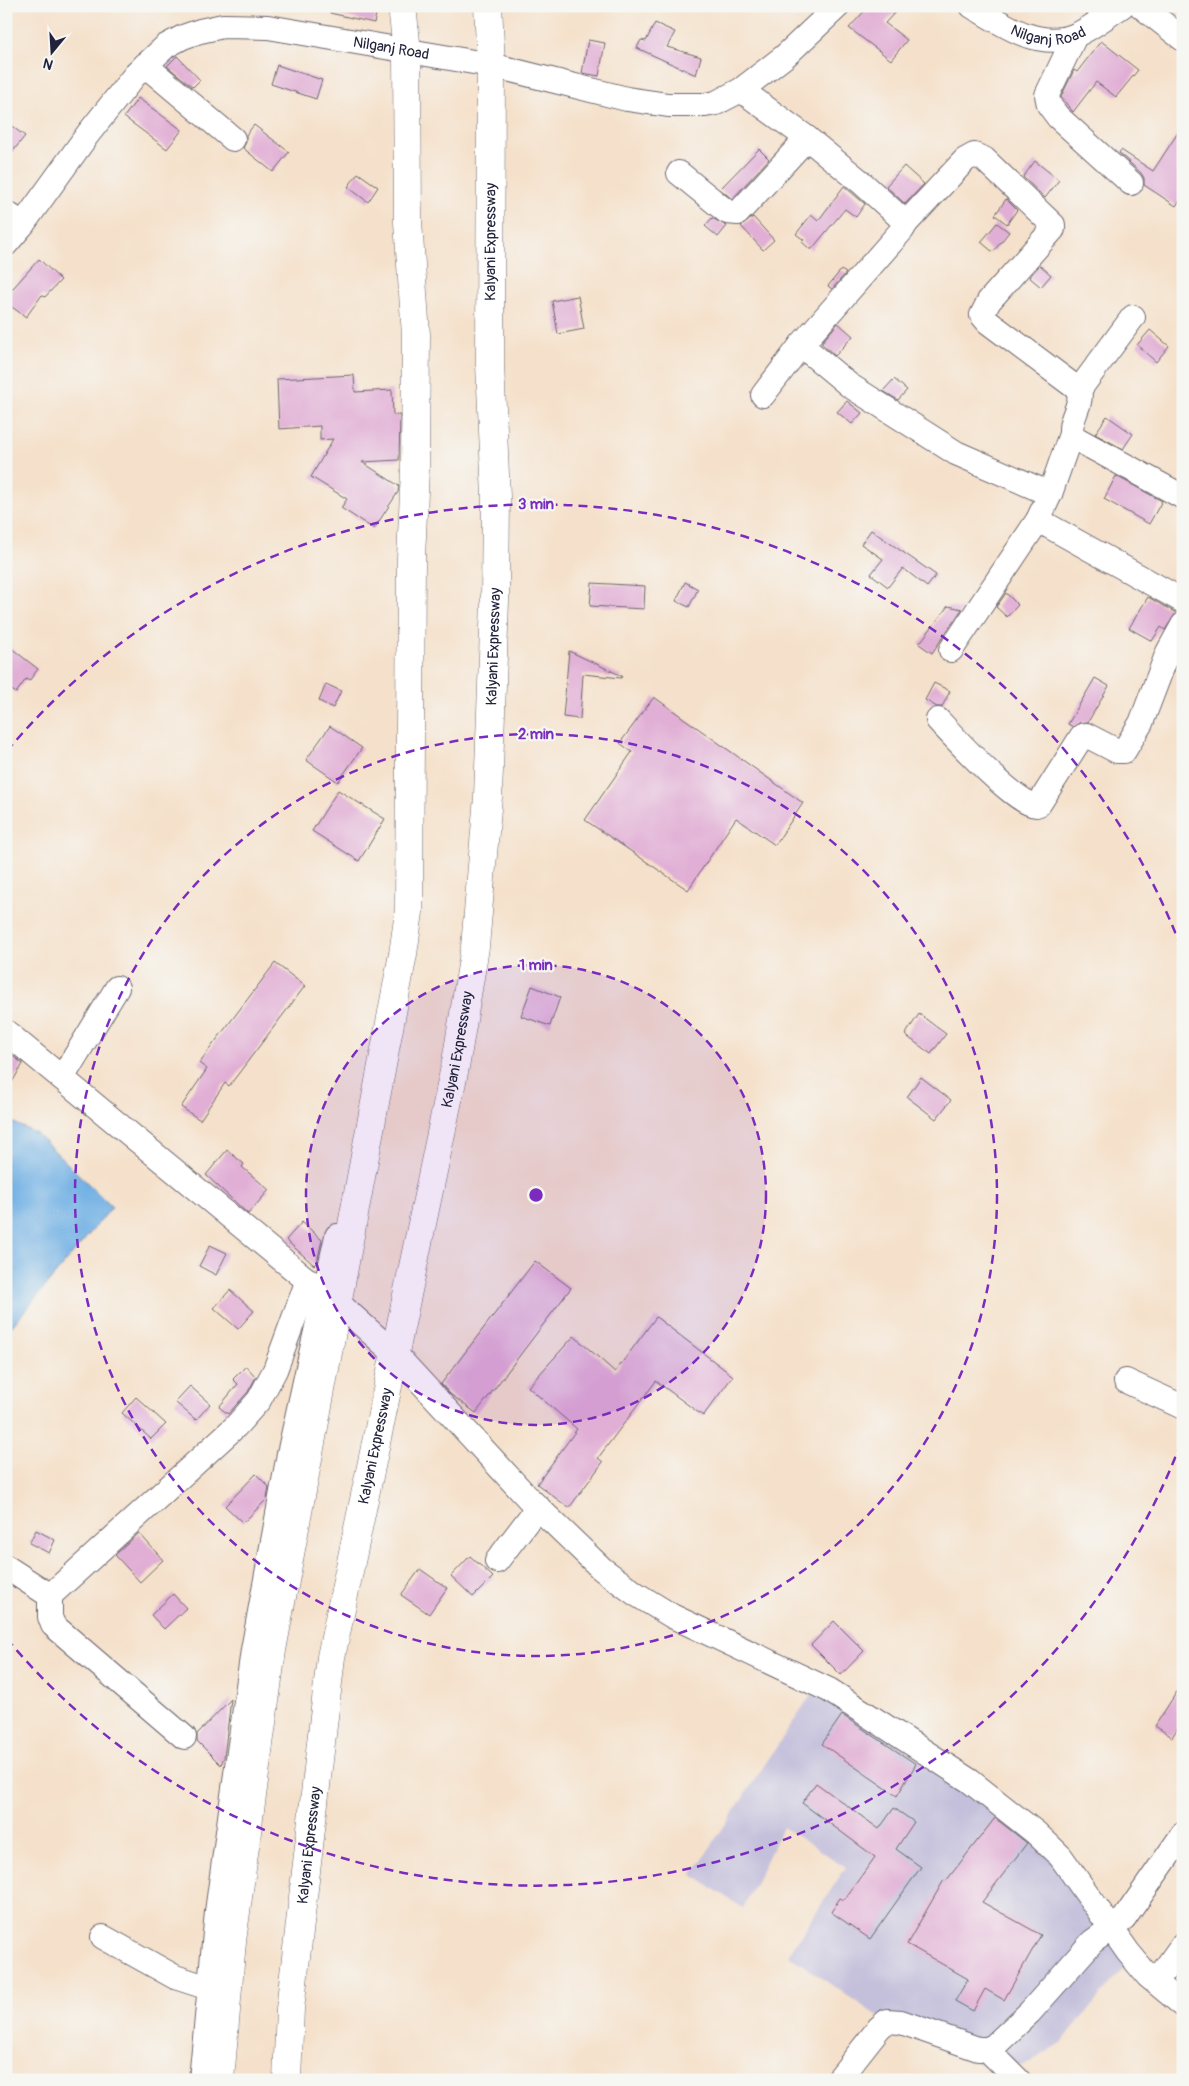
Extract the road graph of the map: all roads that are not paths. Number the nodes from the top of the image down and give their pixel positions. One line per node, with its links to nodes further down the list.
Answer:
1 (402, 6): 8 (highway)
2 (488, 6): 9 (highway, Kalyani Expressway)
3 (838, 6): 11 (street, Nilganj Road)
4 (972, 6): 6 (street, Nilganj Road)
5 (1125, 7): 6 (street, Nilganj Road); 7 (street)
6 (1075, 36): 15 (street)
7 (1183, 39)
8 (406, 51): 9 (street, Nilganj Road); 10 (street, Nilganj Road); 34 (highway)
9 (491, 65): 11 (street, Nilganj Road); 35 (highway, Kalyani Expressway)
10 (144, 66): 13 (street); 16 (street, Nilganj Road)
11 (741, 90): 12 (street)
12 (807, 138): 14 (street); 17 (street)
13 (233, 139)
14 (678, 172)
15 (1132, 182)
16 (15, 218): 18 (street, Nilganj Road)
17 (906, 222): 20 (street); 21 (street)
18 (6, 244)
19 (1133, 317): 21 (street)
20 (801, 345): 22 (street); 24 (street)
21 (1079, 390): 23 (street)
22 (763, 395)
23 (1071, 434): 24 (street); 25 (street)
24 (1050, 494): 26 (street)
25 (1183, 497)
26 (1038, 520): 27 (street); 29 (street)
27 (1183, 602)
28 (1183, 625): 30 (street)
29 (951, 650)
30 (938, 720)
31 (117, 988): 33 (street)
32 (6, 1032): 33 (street)
33 (62, 1078): 34 (street)
34 (323, 1292): 35 (street); 41 (street); 48 (street); 52 (highway)
35 (395, 1354): 38 (street); 53 (highway, Kalyani Expressway)
36 (1126, 1381): 37 (street)
37 (1183, 1407)
38 (538, 1507): 39 (street); 44 (street)
39 (497, 1561)
40 (6, 1567): 41 (street)
41 (50, 1594): 42 (street)
42 (184, 1737)
43 (1183, 1834): 44 (street)
44 (1111, 1929): 47 (street); 50 (street)
45 (103, 1937): 48 (street)
46 (1183, 1944): 47 (street)
47 (1156, 1982): 49 (street)
48 (209, 1988): 51 (street)
49 (1183, 2005)
50 (987, 2049): 54 (street); 55 (street)
51 (201, 2080)
52 (220, 2080)
53 (288, 2080)
54 (838, 2080)
55 (1018, 2080)

